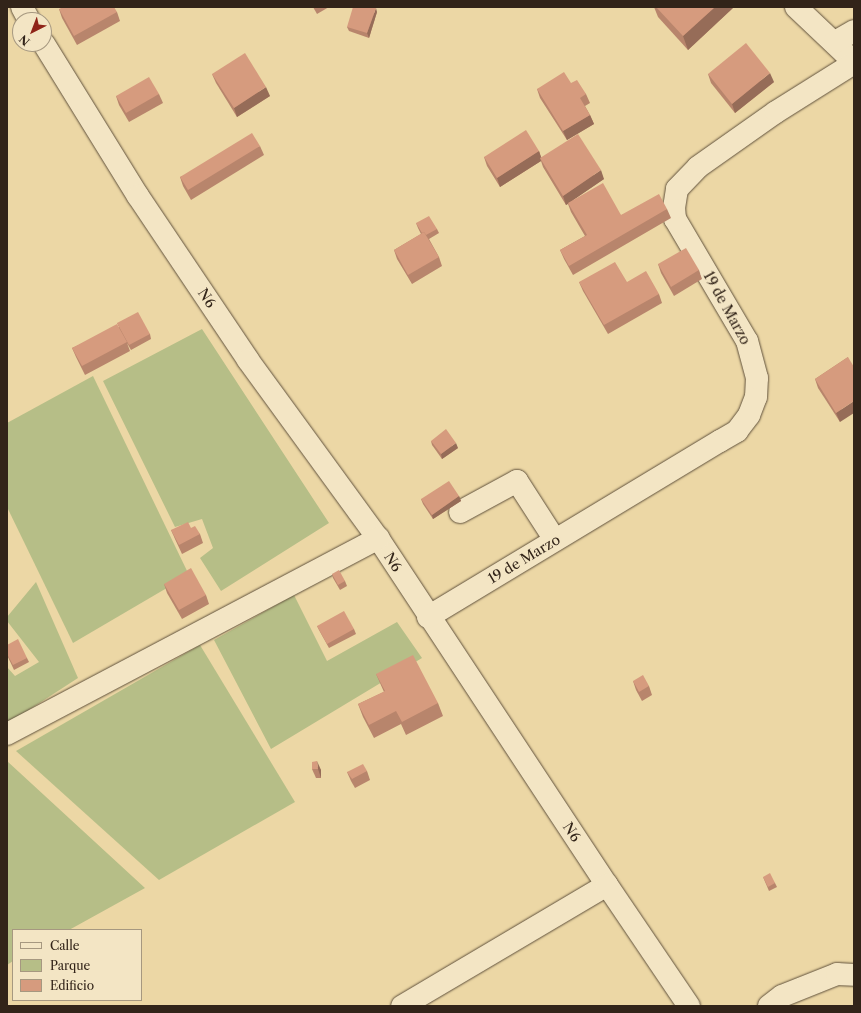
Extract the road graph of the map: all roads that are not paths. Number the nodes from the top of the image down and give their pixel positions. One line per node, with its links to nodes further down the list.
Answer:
1 (796, 7): 3 (street)
2 (854, 31): 3 (street)
3 (835, 42): 5 (street)
4 (49, 52): 7 (street, N6)
5 (854, 62): 8 (street, 19 de Marzo)
6 (460, 512): 8 (street)
7 (378, 538): 9 (street, N6); 10 (street)
8 (555, 540): 9 (street, 19 de Marzo)
9 (428, 617): 11 (street, N6)
10 (7, 734)
11 (607, 885): 13 (street); 14 (street, N6)
12 (854, 975): 15 (street)
13 (402, 1006)
14 (689, 1006)
15 (769, 1006)

